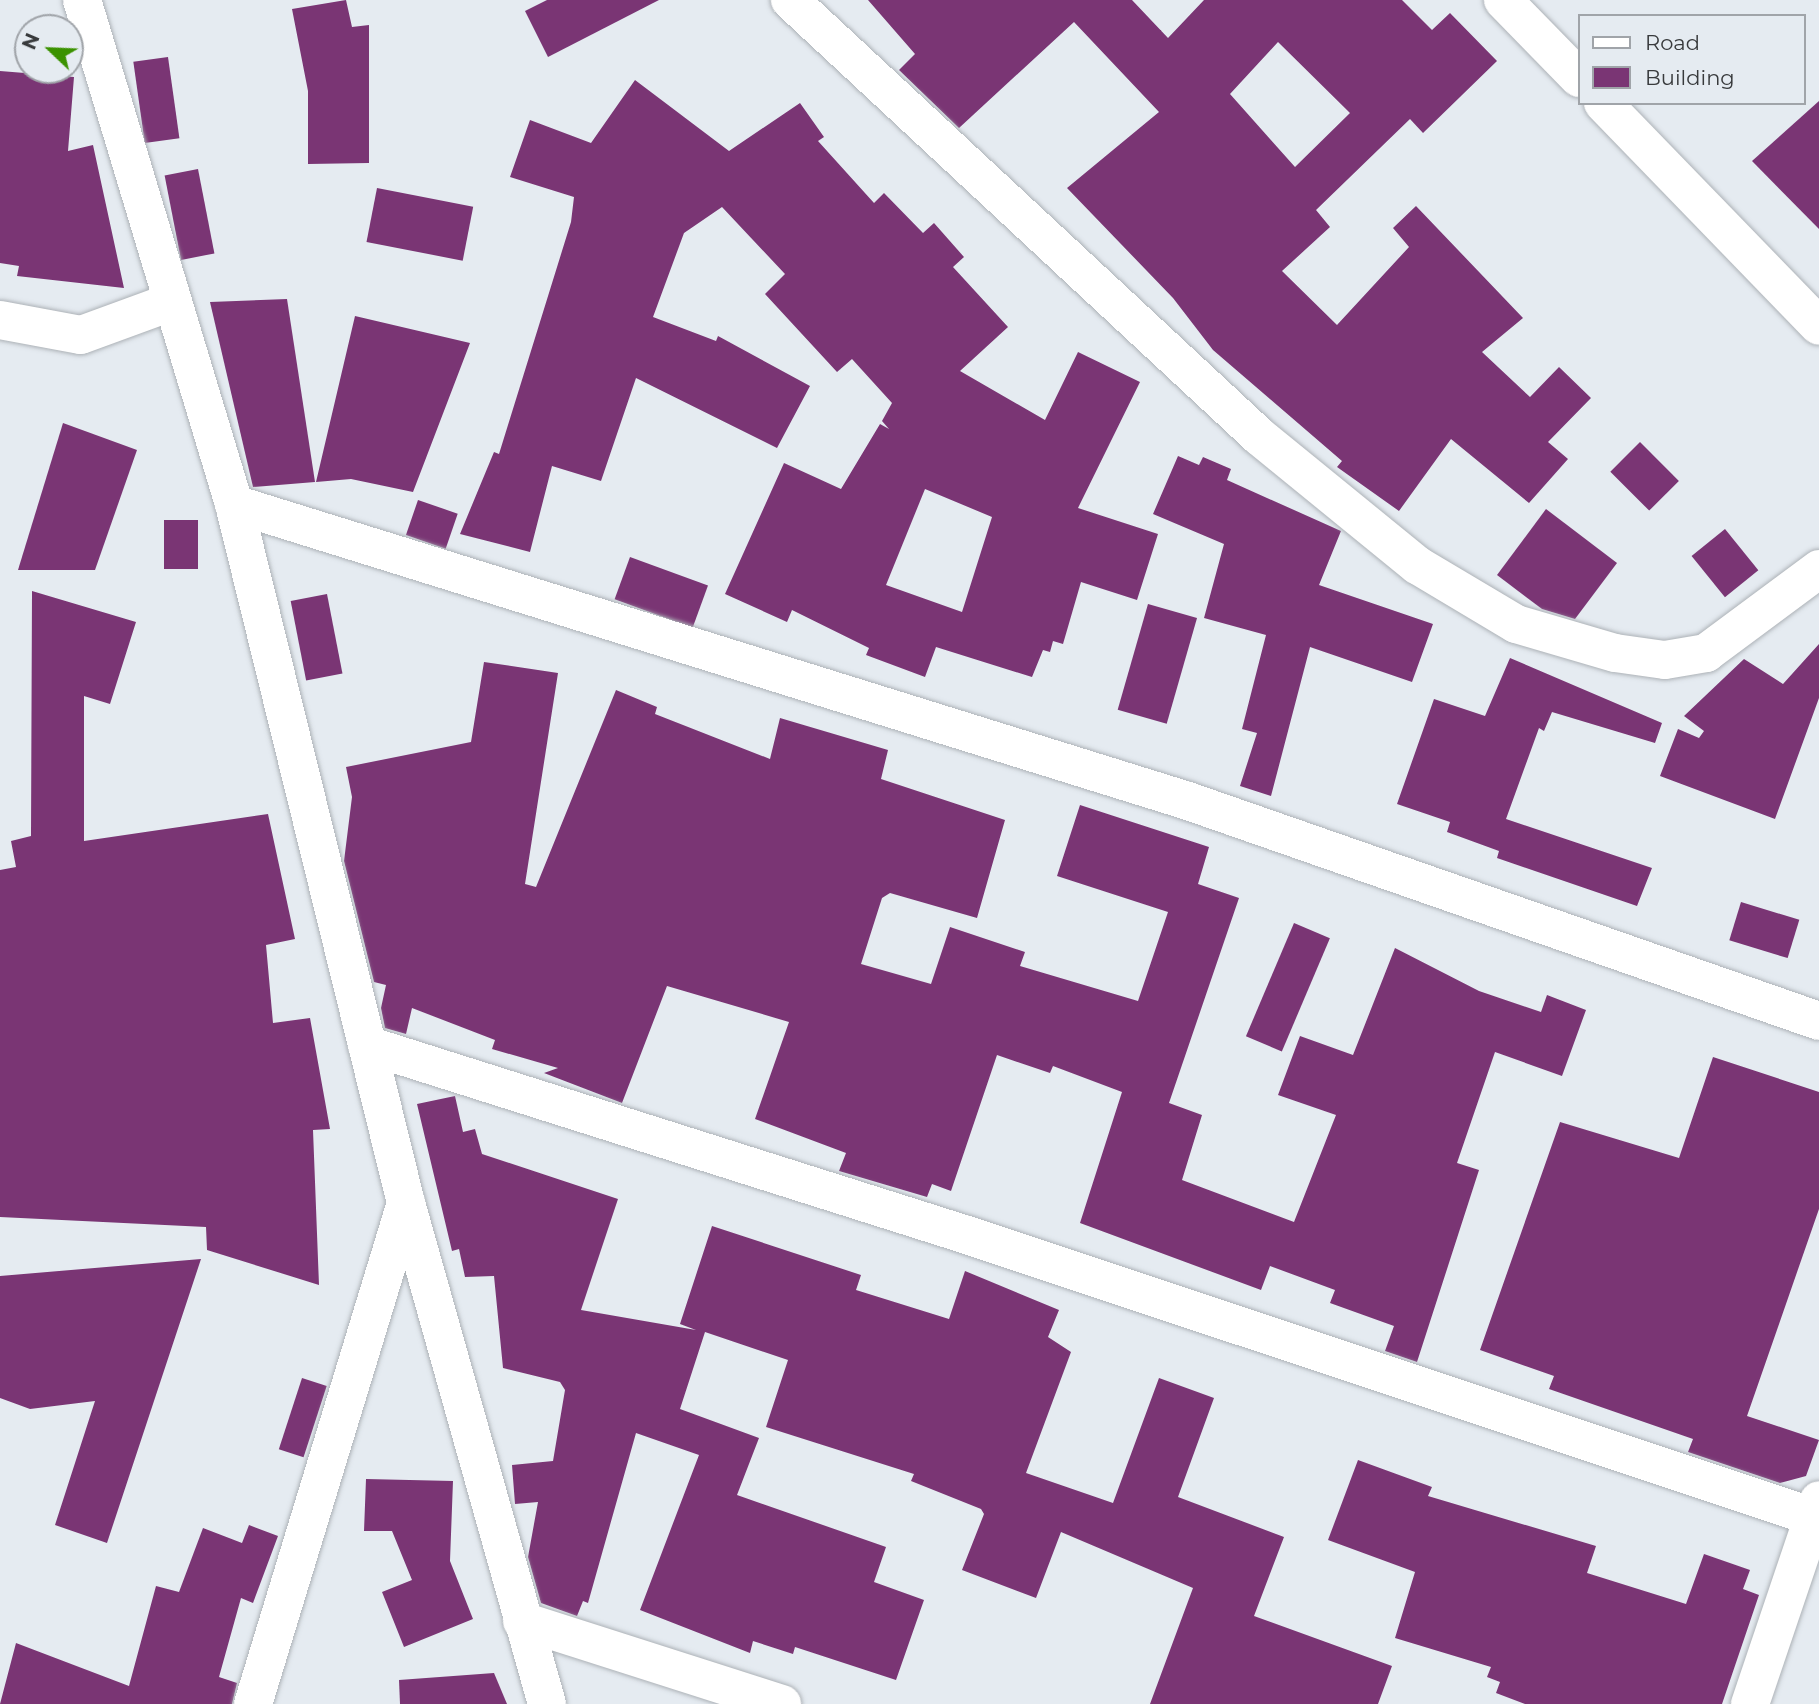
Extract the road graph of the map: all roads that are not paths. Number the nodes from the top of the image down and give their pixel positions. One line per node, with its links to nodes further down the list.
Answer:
1 (82, 0): 6 (street)
2 (790, 0): 10 (street)
3 (1503, 0): 4 (street)
4 (1577, 76)
5 (1605, 105): 8 (street)
6 (171, 302): 7 (street); 9 (street)
7 (0, 320)
8 (1819, 326)
9 (234, 504): 11 (street); 12 (street)
10 (1819, 569)
11 (1819, 1021)
12 (367, 1045): 13 (street); 14 (street)
13 (406, 1203): 15 (street); 16 (street)
14 (1817, 1512): 19 (street)
15 (522, 1621): 17 (street); 18 (street)
16 (253, 1704)
17 (547, 1704)
18 (782, 1704)
19 (1750, 1704)

